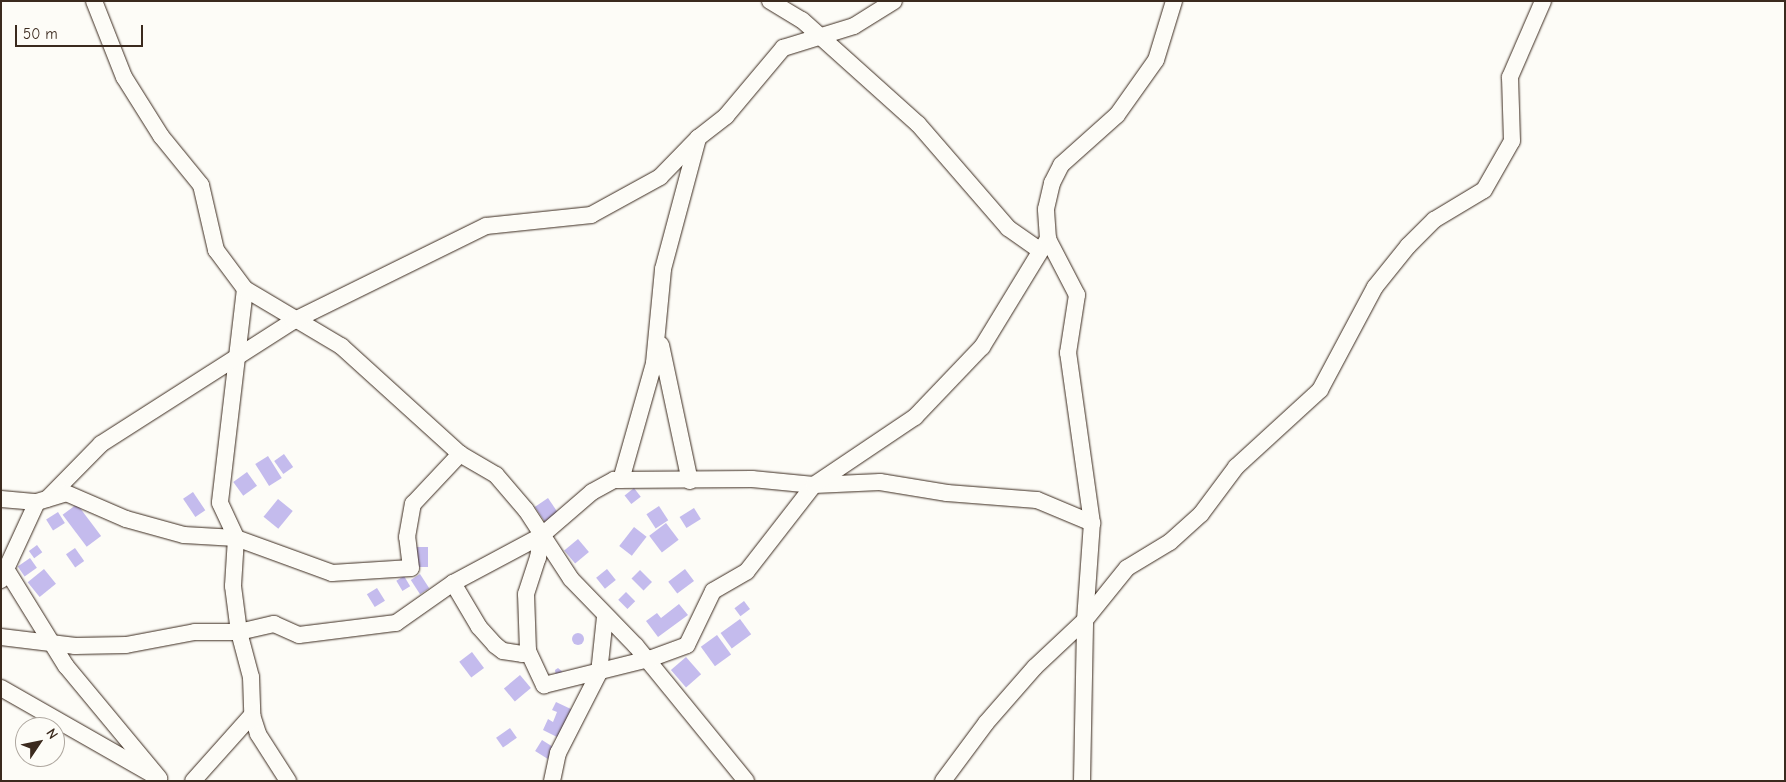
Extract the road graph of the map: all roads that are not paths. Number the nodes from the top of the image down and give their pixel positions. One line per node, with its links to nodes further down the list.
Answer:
1 (94, 1): 9 (street)
2 (770, 1): 6 (street)
3 (894, 1): 6 (street)
4 (1174, 1): 8 (street)
5 (1543, 1): 25 (street)
6 (820, 37): 7 (street); 8 (street)
7 (698, 138): 10 (street); 11 (street)
8 (1044, 244): 16 (street); 19 (street)
9 (245, 289): 10 (street); 12 (street)
10 (295, 319): 12 (street); 13 (street)
11 (657, 328): 14 (street); 15 (street)
12 (238, 356): 18 (street); 21 (street)
13 (460, 454): 20 (street); 21 (street)
14 (621, 480): 15 (street); 20 (street)
15 (690, 481): 16 (street)
16 (814, 485): 19 (street); 30 (street)
17 (1, 499): 18 (street)
18 (42, 500): 21 (street); 22 (street)
19 (1092, 523): 25 (street)
20 (541, 536): 23 (street); 24 (street); 29 (street)
21 (236, 538): 26 (street)
22 (4, 574): 28 (street)
23 (453, 583): 26 (street); 29 (street)
24 (605, 617): 30 (street); 31 (street)
25 (1085, 620): 39 (street); 40 (street)
26 (239, 632): 28 (street); 33 (street)
27 (1, 637): 28 (street)
28 (53, 645): 34 (street)
29 (528, 651): 31 (street)
30 (647, 659): 31 (street); 38 (street)
31 (599, 671): 37 (street)
32 (1, 688): 34 (street)
33 (252, 715): 35 (street); 36 (street)
34 (161, 780)
35 (193, 781)
36 (288, 781)
37 (552, 781)
38 (746, 781)
39 (943, 781)
40 (1082, 781)

